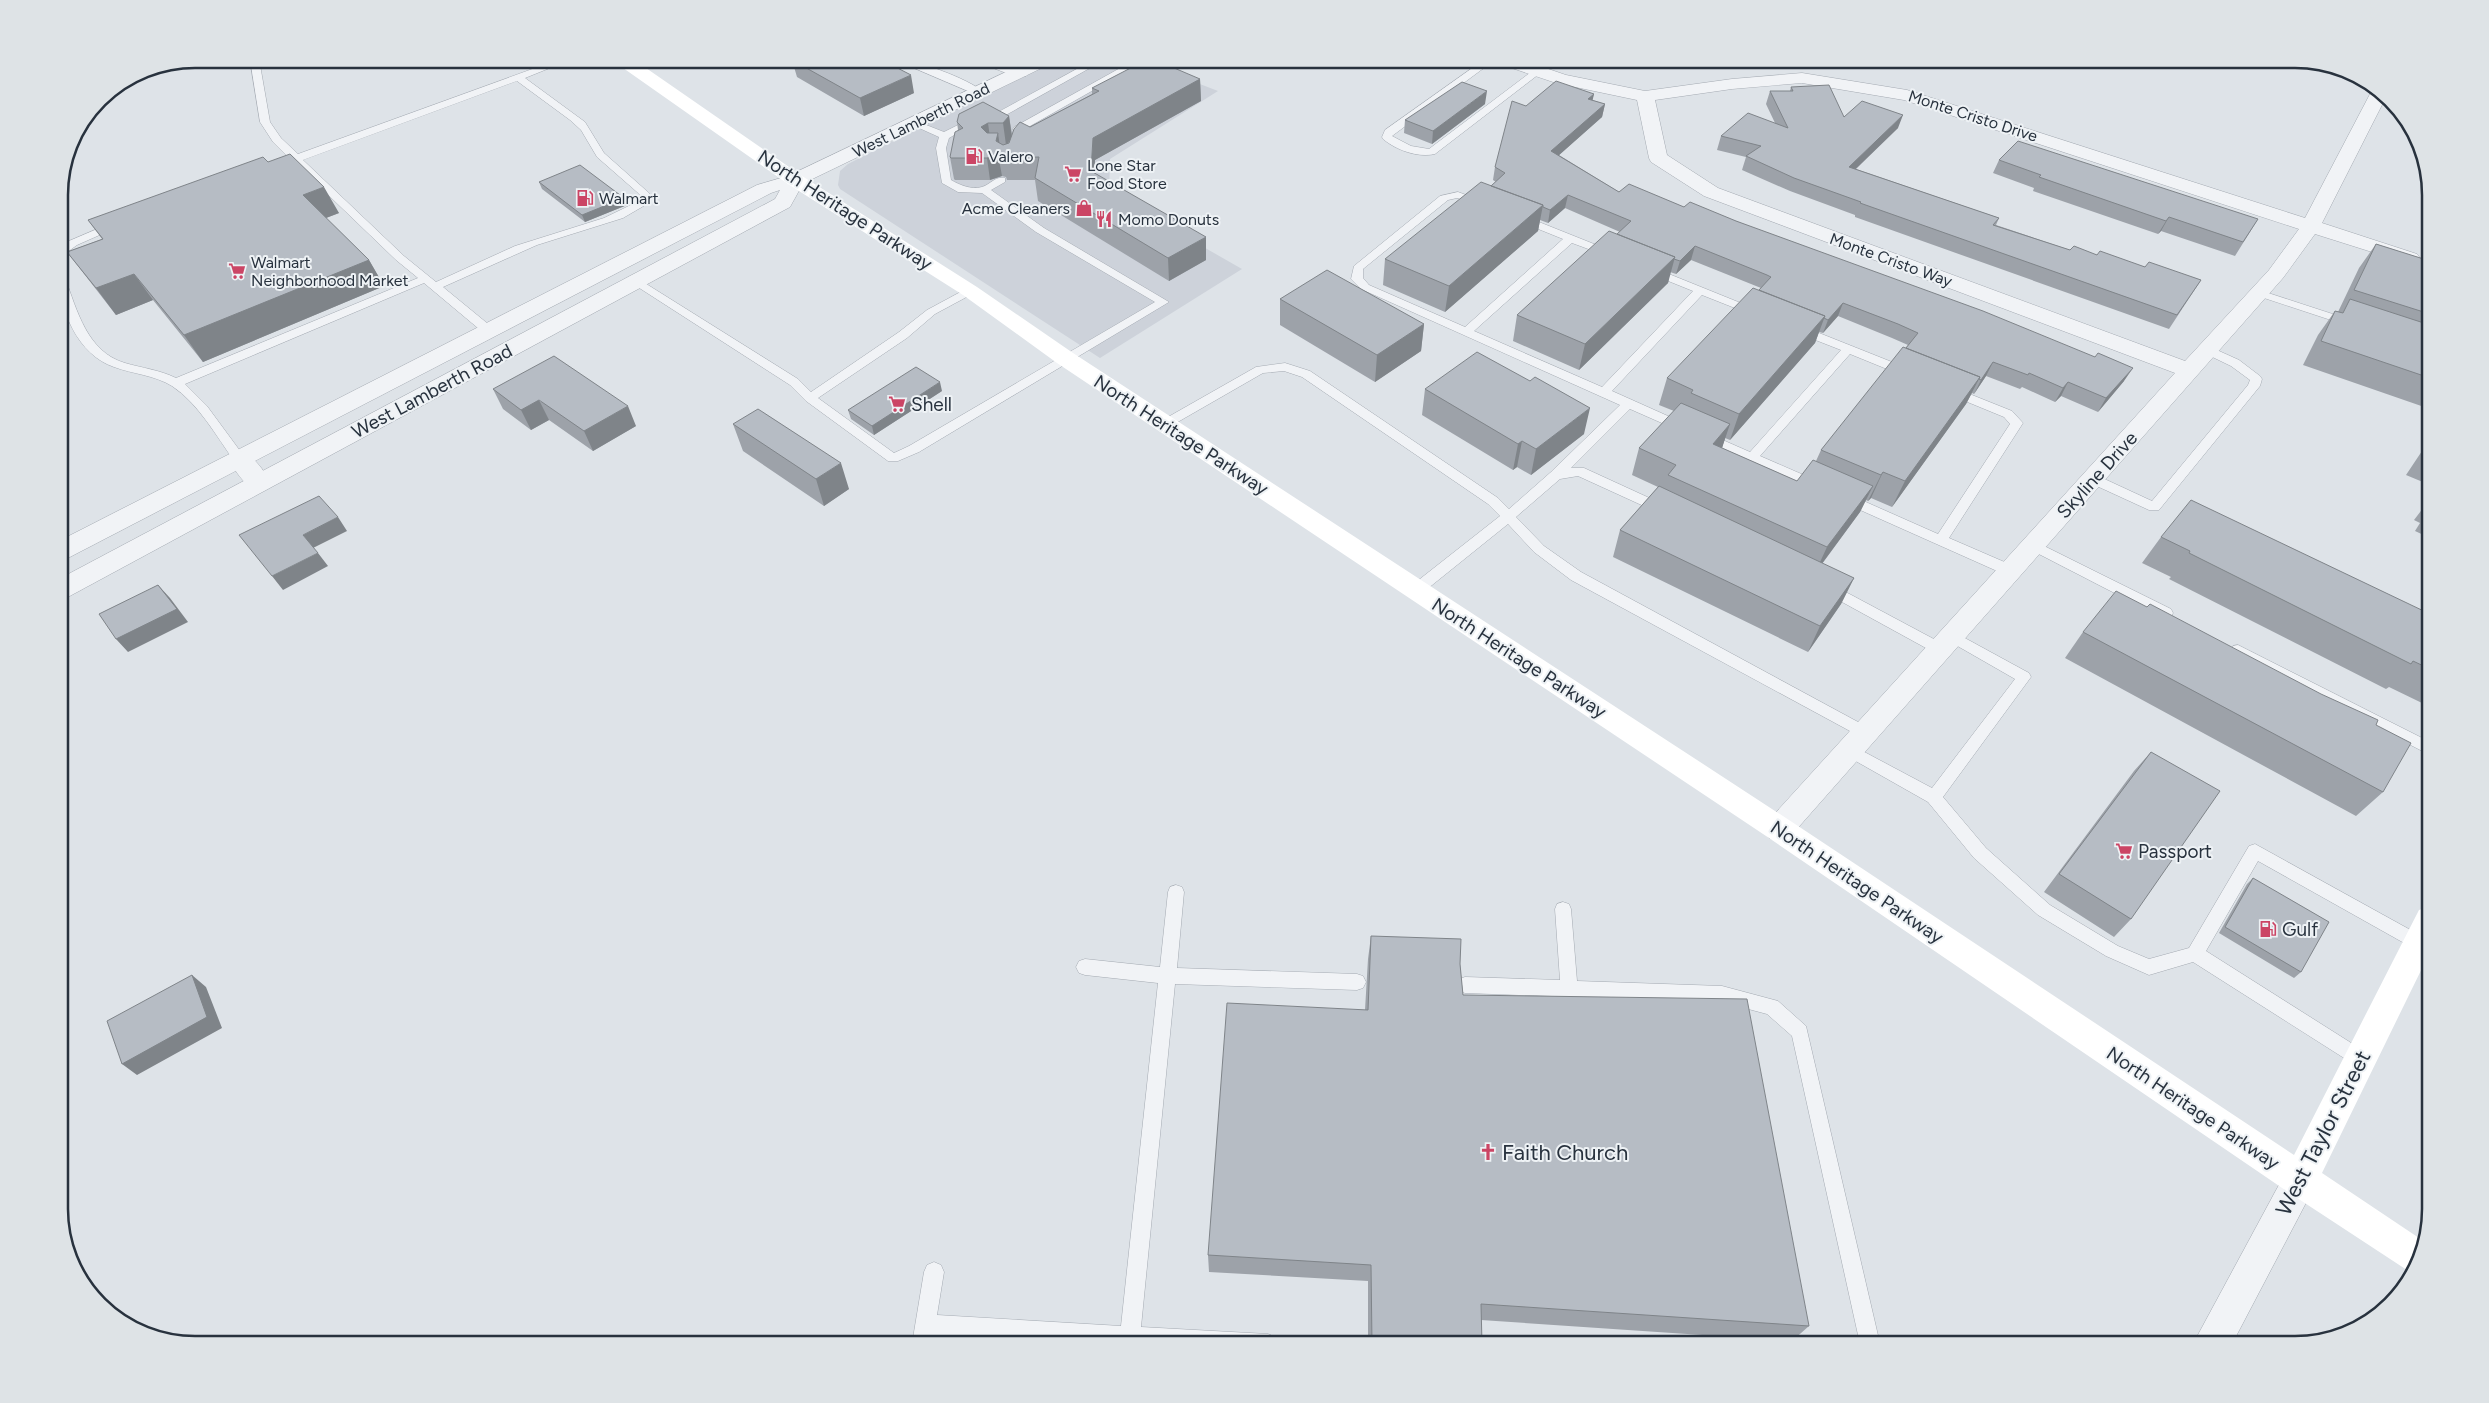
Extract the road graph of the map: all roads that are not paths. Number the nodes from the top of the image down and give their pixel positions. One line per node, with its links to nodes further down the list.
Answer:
1 (1478, 67): 11 (lane)
2 (1527, 67): 11 (street, Monte Cristo Drive)
3 (255, 68): 22 (lane)
4 (543, 68): 13 (lane)
5 (635, 68): 24 (main road, North Heritage Parkway)
6 (923, 68): 14 (lane)
7 (1009, 68): 12 (street)
8 (1029, 68): 12 (street, West Lamberth Road)
9 (1085, 68): 17 (lane)
10 (1128, 68): 19 (lane)
11 (1538, 71): 15 (street, Monte Cristo Drive)
12 (1020, 72): 14 (street, West Lamberth Road)
13 (518, 77): 22 (lane); 37 (lane)
14 (978, 92): 18 (street, West Lamberth Road)
15 (1644, 96): 30 (street, Monte Cristo Drive); 50 (street, Monte Cristo Way)
16 (2377, 98): 30 (street, Skyline Drive)
17 (994, 118): 19 (lane); 20 (lane)
18 (914, 123): 20 (lane); 24 (street, West Lamberth Road)
19 (1018, 129): 21 (lane)
20 (944, 136): 26 (lane)
21 (1010, 150)
22 (296, 159): 23 (lane); 37 (lane)
23 (268, 169)
24 (795, 180): 36 (street, West Lamberth Road); 39 (main road, North Heritage Parkway); 45 (street, West Lamberth Road)
25 (1001, 180): 26 (lane)
26 (984, 190): 49 (lane)
27 (1494, 207): 46 (lane)
28 (1511, 214): 31 (lane)
29 (127, 220): 32 (lane)
30 (2311, 226): 34 (street, Monte Cristo Drive); 40 (street, Skyline Drive)
31 (1571, 238): 33 (lane); 46 (lane)
32 (68, 247)
33 (1617, 257)
34 (2421, 262)
35 (1636, 264): 38 (lane)
36 (636, 282): 55 (lane); 62 (street, West Lamberth Road)
37 (430, 283): 45 (lane); 52 (lane)
38 (1701, 290): 42 (lane); 54 (lane)
39 (970, 291): 49 (main road, North Heritage Parkway); 55 (lane)
40 (2259, 293): 44 (lane); 48 (street, Skyline Drive)
41 (68, 300): 52 (lane)
42 (1765, 316)
43 (1784, 323): 47 (lane)
44 (2364, 328)
45 (489, 331): 59 (street, West Lamberth Road)
46 (1466, 332): 54 (lane)
47 (1848, 349): 51 (lane); 58 (lane)
48 (2208, 350): 50 (street, Skyline Drive); 61 (lane)
49 (1065, 358): 55 (lane); 57 (main road, North Heritage Parkway)
50 (2190, 371): 61 (street, Skyline Drive)
51 (1922, 379)
52 (176, 383): 59 (lane)
53 (1940, 386): 65 (lane)
54 (1603, 393): 56 (lane)
55 (810, 398)
56 (1628, 404): 58 (lane); 60 (lane)
57 (1165, 424): 63 (lane); 71 (main road, North Heritage Parkway)
58 (1751, 458): 65 (lane)
59 (240, 459): 62 (street); 67 (street, West Lamberth Road)
60 (1556, 475): 63 (lane); 64 (lane)
61 (2093, 479): 66 (street, Skyline Drive)
62 (260, 484): 70 (street, West Lamberth Road)
63 (1508, 517): 71 (lane); 75 (lane)
64 (1678, 517)
65 (1941, 540): 68 (lane)
66 (2034, 546): 68 (street, Skyline Drive); 72 (lane)
67 (68, 547)
68 (2011, 571): 73 (street, Skyline Drive)
69 (1812, 580): 73 (lane)
70 (68, 585)
71 (1416, 590): 79 (main road, North Heritage Parkway)
72 (2175, 618)
73 (1946, 643): 75 (street, Skyline Drive); 78 (lane)
74 (2228, 645): 76 (lane)
75 (1866, 733): 77 (street, Skyline Drive)
76 (2422, 744)
77 (1850, 751): 78 (lane); 79 (street, Skyline Drive)
78 (1934, 798): 84 (lane)
79 (1778, 830): 91 (main road, North Heritage Parkway)
80 (1176, 892): 86 (lane)
81 (1563, 909): 89 (lane)
82 (2422, 930): 84 (lane)
83 (2422, 938): 90 (main road, West Taylor Street)
84 (2195, 954): 90 (lane)
85 (1085, 968): 86 (lane)
86 (1167, 976): 87 (lane); 95 (lane)
87 (1356, 982)
88 (1465, 985): 89 (lane)
89 (1569, 989): 96 (lane)
90 (2361, 1059): 91 (main road, West Taylor Street)
91 (2300, 1180): 92 (main road, North Heritage Parkway); 97 (street, West Taylor Street)
92 (2413, 1255)
93 (934, 1272): 94 (lane)
94 (924, 1335): 95 (lane)
95 (1130, 1336)
96 (1868, 1336)
97 (2216, 1336)

